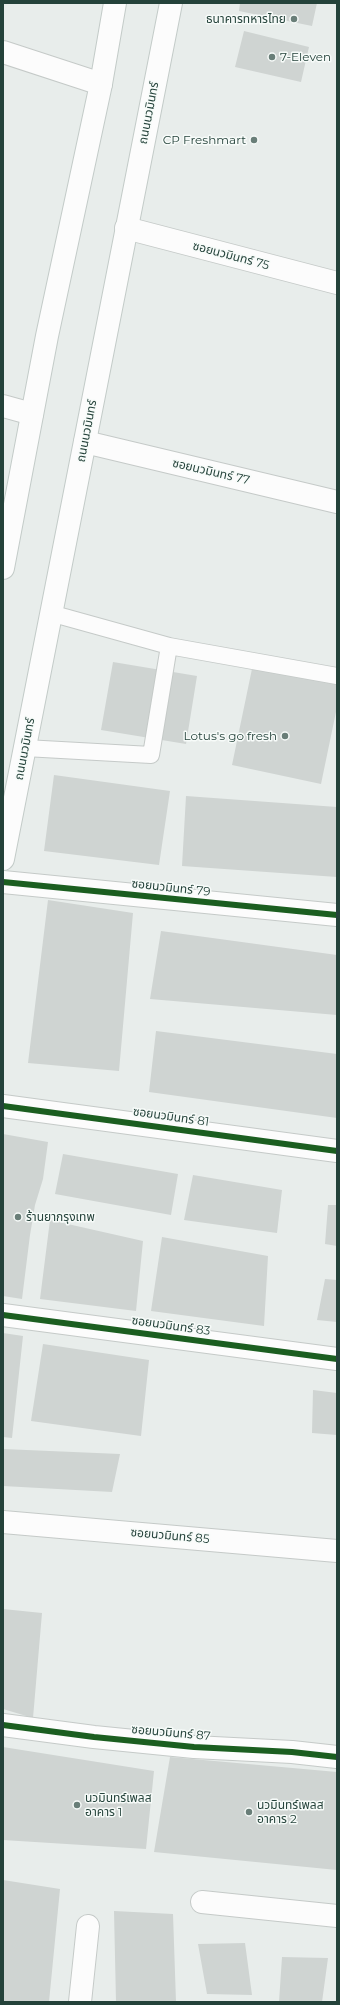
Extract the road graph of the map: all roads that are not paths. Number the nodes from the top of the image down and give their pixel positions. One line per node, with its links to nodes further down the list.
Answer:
1 (116, 3): 4 (street)
2 (171, 3): 5 (street, ถนนนวมินทร์)
3 (3, 52): 4 (street)
4 (101, 84): 8 (street)
5 (126, 228): 6 (street, ซอยนวมินทร์ 75); 9 (street, ถนนนวมินทร์)
6 (337, 283)
7 (3, 406): 8 (street)
8 (32, 414): 11 (street)
9 (85, 442): 10 (street, ซอยนวมินทร์ 77); 12 (street, ถนนนวมินทร์)
10 (337, 502)
11 (3, 568)
12 (50, 613): 13 (lane); 15 (street, ถนนนวมินทร์)
13 (169, 646): 14 (lane); 15 (lane)
14 (337, 676)
15 (25, 748): 16 (street, ถนนนวมินทร์)
16 (10, 786): 17 (street, ถนนนวมินทร์)
17 (3, 858)
18 (3, 882): 19 (street, ซอยนวมินทร์ 79)
19 (337, 915)
20 (3, 1106): 21 (street, ซอยนวมินทร์ 81)
21 (337, 1151)
22 (3, 1315): 23 (street, ซอยนวมินทร์ 83)
23 (337, 1359)
24 (3, 1522): 25 (street, ซอยนวมินทร์ 85)
25 (337, 1551)
26 (3, 1725): 27 (street, ซอยนวมินทร์ 87)
27 (337, 1757)
28 (202, 1902): 29 (street)
29 (337, 1916)
30 (88, 1926): 31 (street)
31 (80, 2002)

